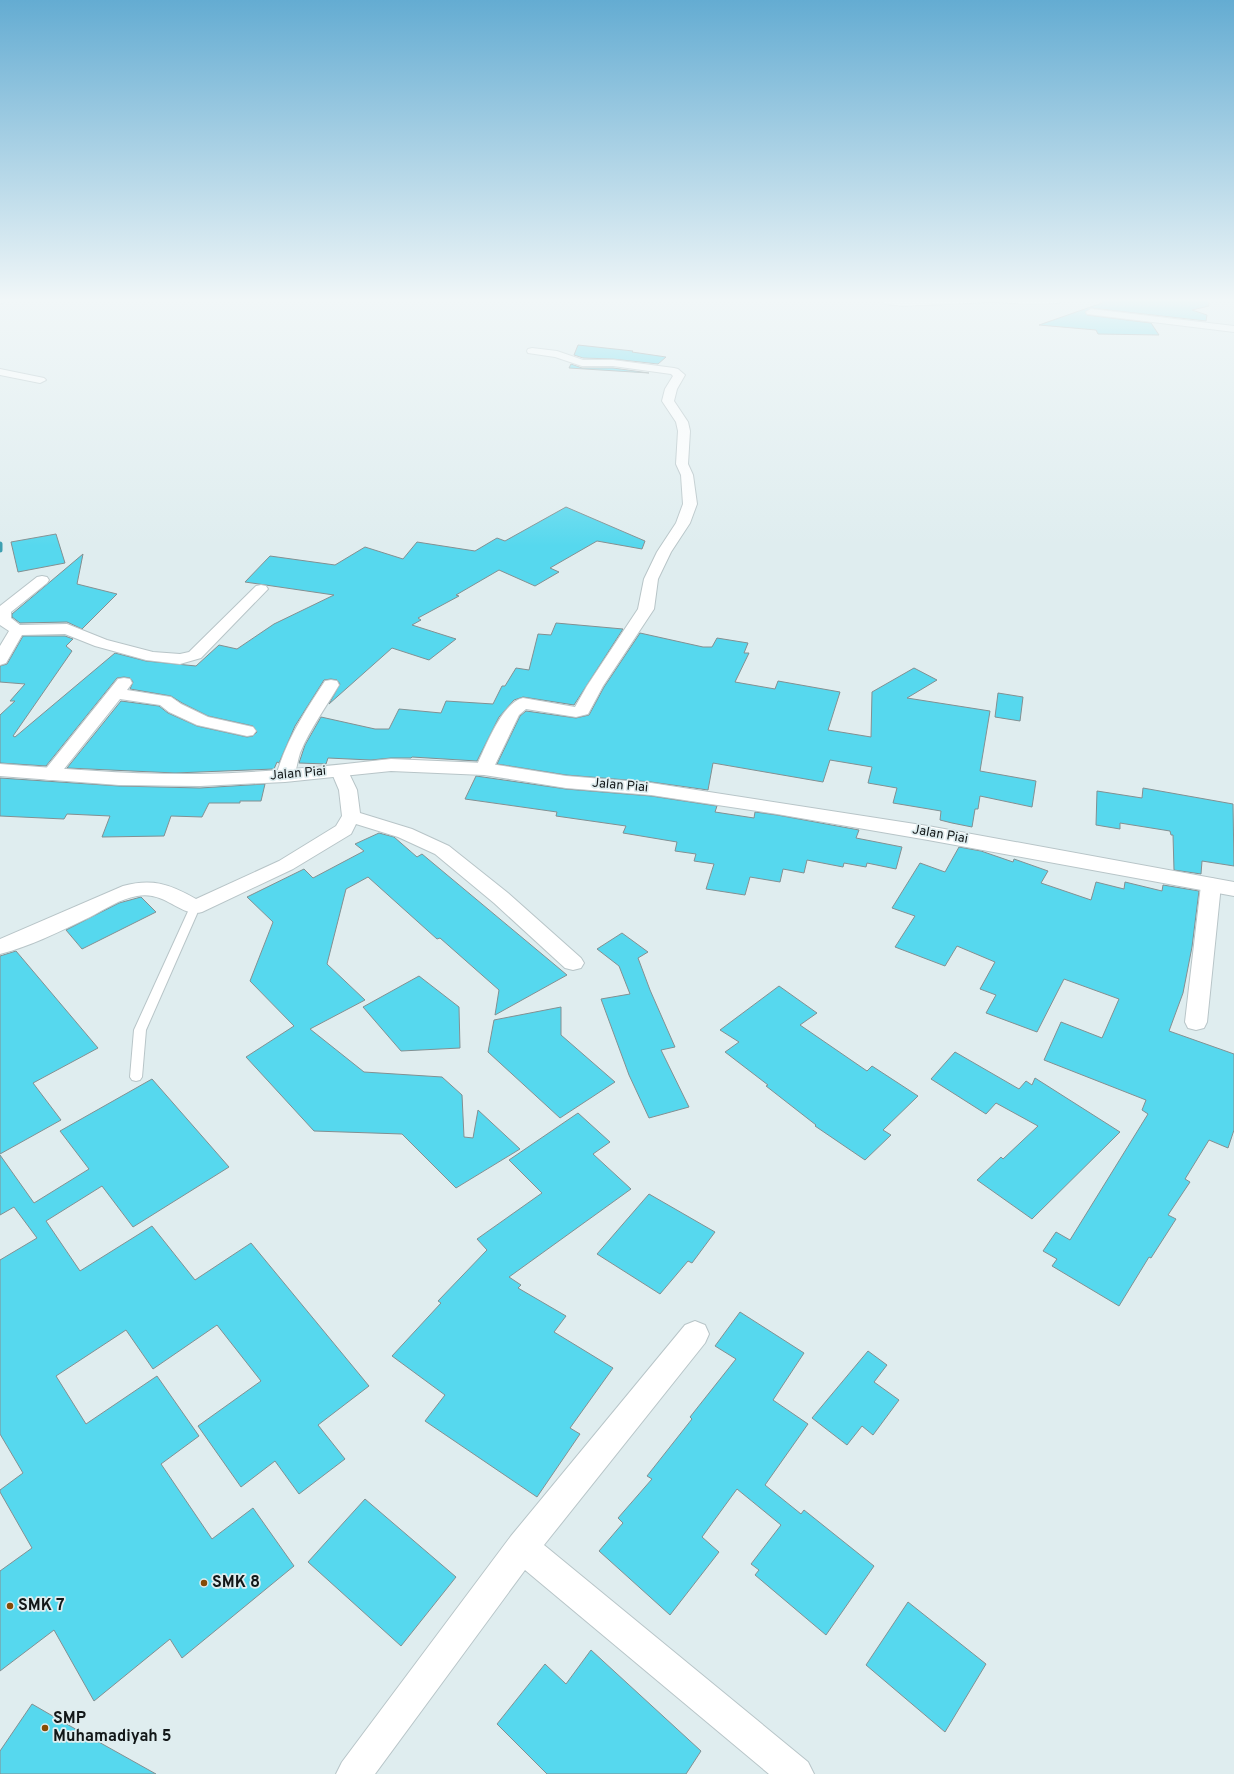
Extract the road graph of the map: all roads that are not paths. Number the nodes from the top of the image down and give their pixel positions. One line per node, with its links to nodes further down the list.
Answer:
1 (676, 381): 8 (street)
2 (42, 580): 4 (street)
3 (261, 589): 4 (street)
4 (17, 630): 5 (street)
5 (0, 660)
6 (331, 685): 12 (street)
7 (248, 731): 11 (street)
8 (484, 769): 10 (street, Jalan Piai); 14 (street, Jalan Piai)
9 (0, 770): 11 (street, Jalan Piai)
10 (340, 771): 12 (street, Jalan Piai); 13 (street)
11 (50, 775): 12 (street, Jalan Piai)
12 (285, 776)
13 (350, 816): 16 (street); 18 (street)
14 (1210, 885): 15 (street, Jalan Piai); 19 (street)
15 (1234, 889)
16 (195, 906): 17 (street); 20 (lane)
17 (0, 947)
18 (573, 963)
19 (1196, 1022)
20 (136, 1077)
21 (695, 1334): 22 (street)
22 (522, 1547): 23 (street); 24 (street)
23 (354, 1774)
24 (796, 1774)

